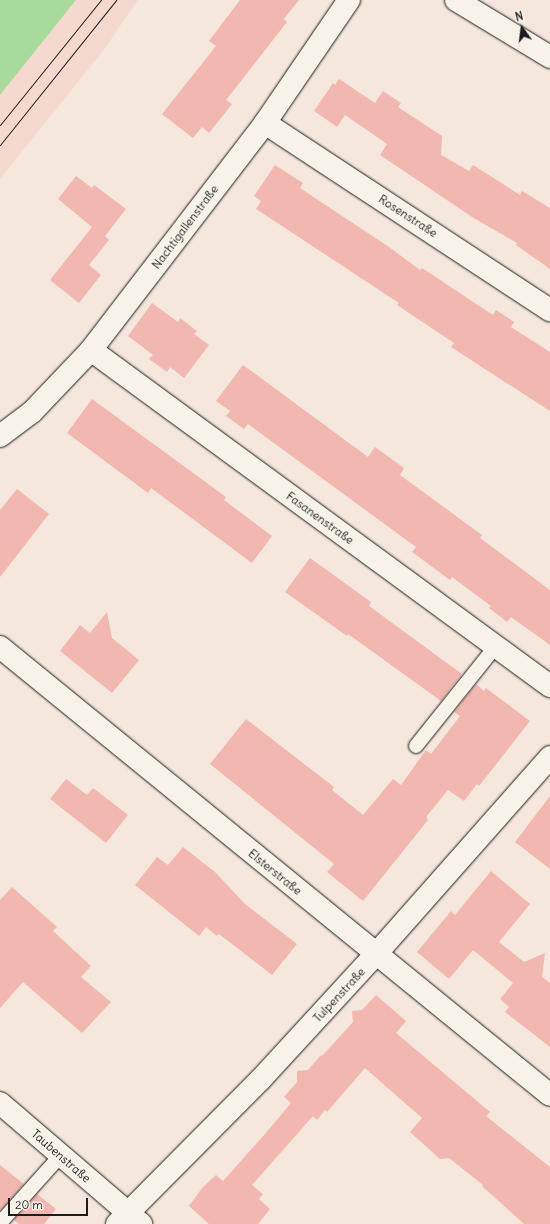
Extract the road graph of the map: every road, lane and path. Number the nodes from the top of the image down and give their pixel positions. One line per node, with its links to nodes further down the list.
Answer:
1 (349, 0): 4 (street, Nachtigallenstraße)
2 (456, 0): 3 (street)
3 (550, 57)
4 (265, 122): 5 (street, Rosenstraße); 6 (street, Nachtigallenstraße)
5 (550, 310)
6 (91, 350): 7 (street, Nachtigallenstraße); 8 (street, Fasanenstraße)
7 (0, 436)
8 (496, 647): 10 (street, Fasanenstraße); 11 (lane)
9 (0, 648): 13 (street, Elsterstraße)
10 (550, 686)
11 (416, 746)
12 (550, 757): 13 (street, Tulpenstraße)
13 (376, 954): 14 (street, Elsterstraße); 17 (street, Tulpenstraße)
14 (550, 1095)
15 (0, 1103): 16 (street, Taubenstraße)
16 (61, 1155): 17 (street, Taubenstraße); 18 (lane)
17 (128, 1220)
18 (0, 1223)

